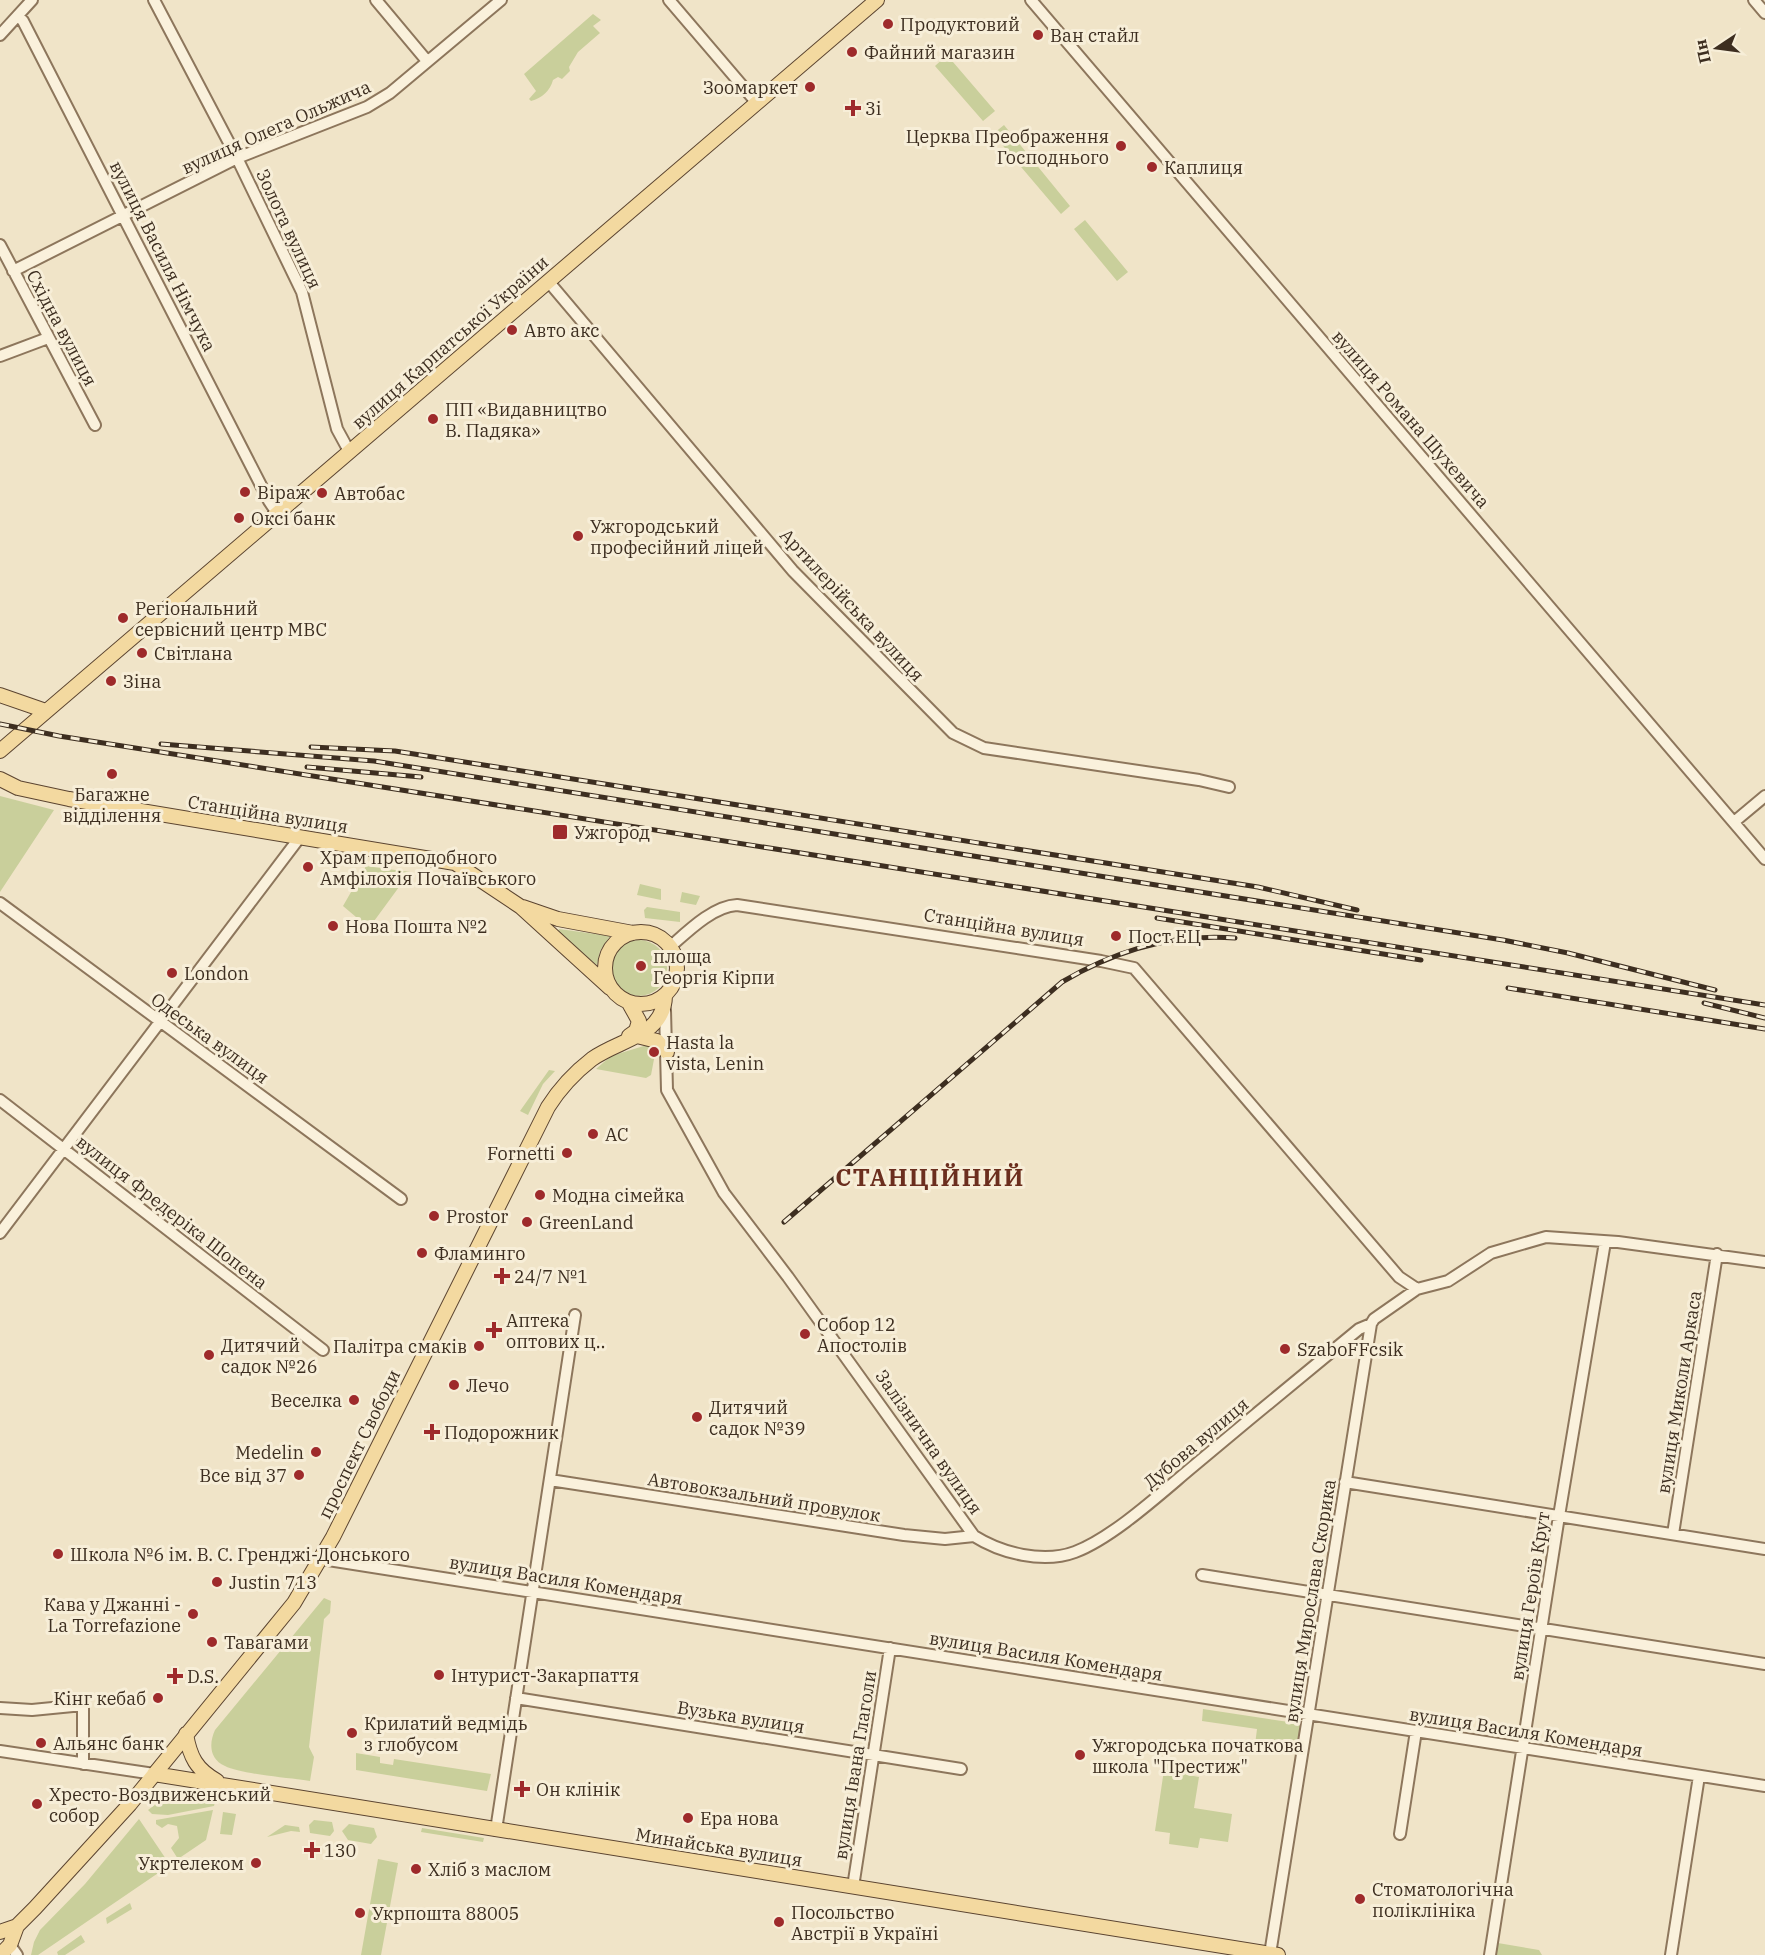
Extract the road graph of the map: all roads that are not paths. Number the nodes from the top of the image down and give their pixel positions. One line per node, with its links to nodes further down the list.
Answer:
1 (32, 0): 10 (street)
2 (154, 0): 14 (street, Золота вулиця)
3 (376, 0): 12 (street)
4 (501, 0): 12 (street, вулиця Олега Ольжича)
5 (669, 0): 13 (street)
6 (877, 0): 13 (main road, вулиця Карпатської України)
7 (1031, 0): 30 (street, вулиця Романа Шухевича)
8 (1754, 0): 9 (street)
9 (1765, 13)
10 (18, 16): 11 (street); 15 (street, вулиця Василя Німчука)
11 (0, 35)
12 (427, 61): 14 (street, вулиця Олега Ольжича)
13 (757, 103): 18 (main road, вулиця Карпатської України)
14 (237, 158): 15 (street, вулиця Олега Ольжича); 22 (street, Золота вулиця)
15 (124, 216): 17 (street, вулиця Олега Ольжича); 23 (street, вулиця Василя Німчука)
16 (0, 245): 17 (street, Східна вулиця)
17 (13, 271): 19 (street, Східна вулиця)
18 (548, 281): 22 (main road, вулиця Карпатської України); 28 (street, Артилерійська вулиця)
19 (48, 338): 20 (street); 21 (street, Східна вулиця)
20 (0, 356)
21 (95, 425)
22 (349, 451): 23 (main road, вулиця Карпатської України)
23 (278, 513): 25 (main road, вулиця Карпатської України)
24 (0, 695): 25 (main road)
25 (46, 711): 26 (main road, вулиця Карпатської України)
26 (0, 750)
27 (0, 779): 31 (main road, Станційна вулиця)
28 (1229, 788)
29 (1765, 796): 30 (street)
30 (1734, 822): 32 (street, вулиця Романа Шухевича)
31 (300, 837): 34 (main road, Станційна вулиця); 40 (street)
32 (1765, 859)
33 (0, 903): 40 (street, Одеська вулиця)
34 (521, 907): 35 (main road, Станційна вулиця); 37 (main road, Станційна вулиця)
35 (633, 933): 36 (main road); 37 (main road)
36 (670, 947): 39 (main road); 50 (street, Станційна вулиця)
37 (610, 988): 38 (main road)
38 (629, 1003): 39 (main road); 41 (main road, проспект Свободи)
39 (665, 1003): 41 (main road, проспект Свободи); 42 (street, Залізнична вулиця)
40 (160, 1022): 44 (street); 45 (street, Одеська вулиця)
41 (631, 1038): 42 (main road); 60 (main road, проспект Свободи)
42 (667, 1052): 58 (street, Залізнична вулиця)
43 (0, 1100): 44 (street, вулиця Фредеріка Шопена)
44 (64, 1148): 46 (street); 53 (street, вулиця Фредеріка Шопена)
45 (401, 1199)
46 (0, 1233)
47 (1605, 1242): 48 (street, Дубова вулиця); 50 (street, Дубова вулиця); 56 (street, вулиця Героїв Крут)
48 (1717, 1254): 49 (street, Дубова вулиця); 57 (street, вулиця Миколи Аркаса)
49 (1765, 1262)
50 (1417, 1290): 52 (street, Дубова вулиця)
51 (575, 1315): 54 (street)
52 (1371, 1324): 55 (street, вулиця Мирослава Скорика); 58 (street, Дубова вулиця)
53 (323, 1350)
54 (550, 1480): 58 (street, Автовокзальний провулок); 62 (street)
55 (1345, 1482): 56 (street); 63 (street, вулиця Мирослава Скорика)
56 (1559, 1516): 57 (street); 64 (street, вулиця Героїв Крут)
57 (1673, 1534): 59 (street)
58 (974, 1536)
59 (1765, 1549)
60 (322, 1559): 62 (street, вулиця Василя Комендаря); 71 (main road, проспект Свободи)
61 (1202, 1575): 63 (street)
62 (532, 1592): 65 (street, вулиця Василя Комендаря); 67 (street)
63 (1327, 1595): 64 (street); 69 (street, вулиця Мирослава Скорика)
64 (1541, 1629): 66 (street); 72 (street, вулиця Героїв Крут)
65 (890, 1648): 69 (street, вулиця Василя Комендаря); 74 (street, вулиця Івана Глаголи)
66 (1765, 1664)
67 (516, 1698): 74 (street, Вузька вулиця); 81 (street)
68 (0, 1708): 75 (street)
69 (1308, 1714): 70 (street, вулиця Василя Комендаря); 87 (street, вулиця Мирослава Скорика)
70 (1416, 1731): 72 (street, вулиця Василя Комендаря); 82 (street)
71 (186, 1734): 77 (main road, проспект Свободи); 79 (main road)
72 (1523, 1748): 78 (street, вулиця Василя Комендаря); 88 (street, вулиця Героїв Крут)
73 (0, 1751): 75 (street)
74 (873, 1755): 76 (street, Вузька вулиця); 83 (street, вулиця Івана Глаголи)
75 (83, 1764): 77 (street)
76 (962, 1769)
77 (154, 1774): 79 (main road, Минайська вулиця); 84 (main road, проспект Свободи)
78 (1699, 1776): 80 (street, вулиця Василя Комендаря); 89 (street)
79 (224, 1785): 81 (main road, Минайська вулиця)
80 (1765, 1786)
81 (496, 1830): 83 (main road, Минайська вулиця)
82 (1400, 1834)
83 (853, 1887): 87 (main road, Минайська вулиця)
84 (17, 1926): 85 (main road, проспект Свободи); 86 (main road, проспект Свободи)
85 (0, 1932)
86 (9, 1952)
87 (1274, 1954)
88 (1491, 1955)
89 (1671, 1955)

